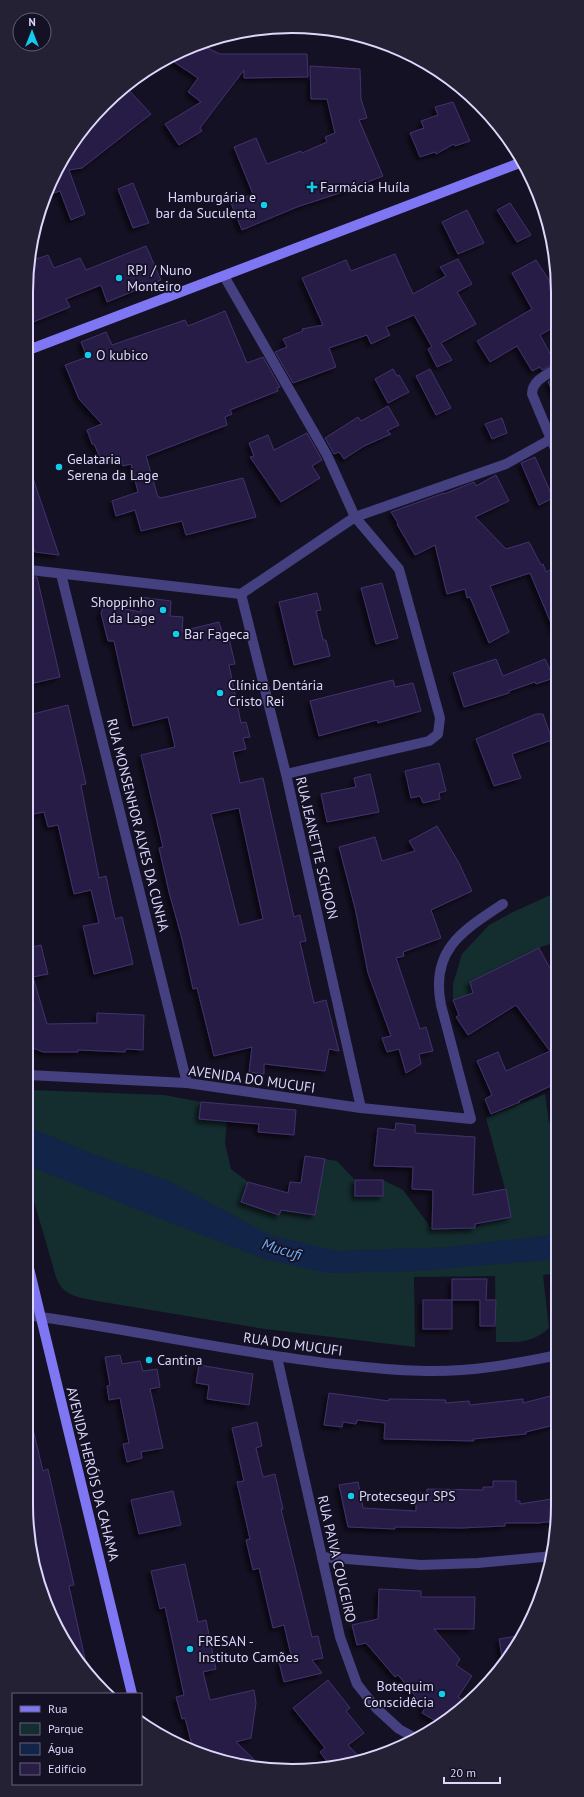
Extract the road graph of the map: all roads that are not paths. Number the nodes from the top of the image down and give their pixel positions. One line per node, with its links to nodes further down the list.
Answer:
1 (517, 164): 2 (street)
2 (224, 276): 3 (street); 6 (street)
3 (33, 348)
4 (551, 372): 5 (street)
5 (551, 439): 6 (street)
6 (355, 517): 9 (street); 10 (street)
7 (33, 570): 8 (street)
8 (61, 574): 9 (street); 13 (street, RUA MONSENHOR ALVES DA CUNHA)
9 (241, 594): 10 (street, RUA JEANETTE SCHOON)
10 (286, 774): 14 (street, RUA JEANETTE SCHOON)
11 (503, 904): 14 (street, AVENIDA DO MUCUFI)
12 (33, 1075): 13 (street, AVENIDA DO MUCUFI)
13 (187, 1083): 14 (street, AVENIDA DO MUCUFI)
14 (361, 1108)
15 (33, 1284): 17 (street, AVENIDA HERÓIS DA CAHAMA)
16 (33, 1316): 17 (street, RUA DO MUCUFI)
17 (41, 1317): 19 (street, RUA DO MUCUFI); 22 (street, AVENIDA HERÓIS DA CAHAMA)
18 (551, 1356): 19 (street, RUA DO MUCUFI)
19 (277, 1357): 20 (street, RUA PAIVA COUCEIRO)
20 (322, 1557): 21 (street); 23 (street, RUA PAIVA COUCEIRO)
21 (546, 1557)
22 (132, 1693)
23 (411, 1735)

